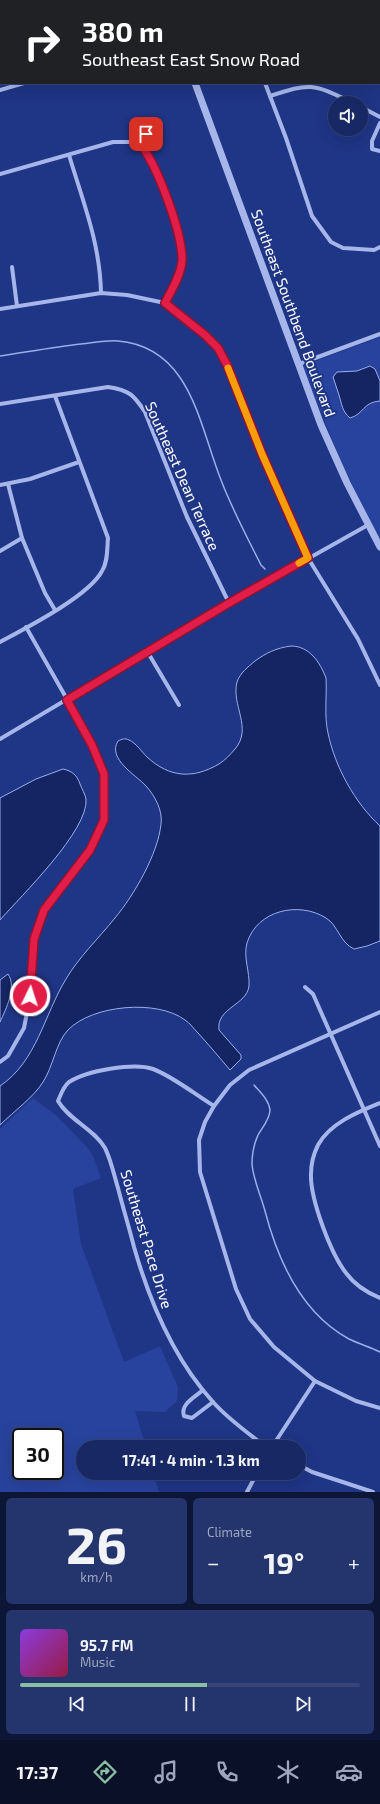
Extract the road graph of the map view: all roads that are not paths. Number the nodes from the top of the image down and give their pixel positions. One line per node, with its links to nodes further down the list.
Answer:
1 (21, 84): 4 (street)
2 (195, 84): 22 (street, Southeast Southbend Boulevard)
3 (265, 84): 5 (street)
4 (0, 90)
5 (270, 96): 6 (street); 15 (street)
6 (337, 96)
7 (368, 111): 8 (street)
8 (380, 117)
9 (380, 123): 12 (street)
10 (132, 142): 11 (street); 11 (street); 13 (street)
11 (144, 149): 18 (street)
12 (380, 151)
13 (68, 155): 14 (street); 17 (street)
14 (0, 174)
15 (380, 247)
16 (12, 267): 19 (street)
17 (101, 293): 18 (street); 19 (street)
18 (165, 303): 32 (street)
19 (17, 306): 20 (street)
20 (0, 309)
21 (380, 334): 22 (street)
22 (298, 364): 28 (street, Southeast Southbend Boulevard)
23 (55, 396): 24 (street, Southeast Dean Terrace); 25 (street); 33 (street, Southeast Dean Terrace)
24 (0, 404)
25 (79, 462): 26 (street); 34 (street)
26 (8, 484): 27 (street); 29 (street)
27 (0, 485)
28 (368, 525): 30 (street, Southeast Southbend Boulevard); 32 (street)
29 (22, 538): 31 (street); 34 (street)
30 (380, 547)
31 (0, 551)
32 (308, 558): 33 (street); 38 (street)
33 (229, 603): 37 (street)
34 (55, 610): 35 (street)
35 (26, 627): 36 (street); 39 (street)
36 (0, 642)
37 (147, 651): 39 (street); 40 (street)
38 (380, 685)
39 (67, 700): 41 (street); 45 (street)
40 (179, 705)
41 (0, 739)
42 (305, 987): 44 (street)
43 (380, 1012): 44 (street)
44 (331, 1034): 47 (street); 48 (street)
45 (0, 1062)
46 (380, 1103): 48 (street)
47 (214, 1106): 51 (street); 52 (street, Southeast Pace Drive)
48 (365, 1109): 49 (street); 50 (street)
49 (380, 1146)
50 (380, 1298)
51 (315, 1381): 54 (street); 56 (street)
52 (203, 1390): 53 (street, Southeast Pace Drive); 53 (street)
53 (213, 1402): 55 (street, Southeast Pace Drive)
54 (380, 1408)
55 (258, 1440)
56 (277, 1440)
57 (306, 1469): 60 (street)
58 (253, 1480): 59 (street)
59 (247, 1492)
60 (373, 1492)

